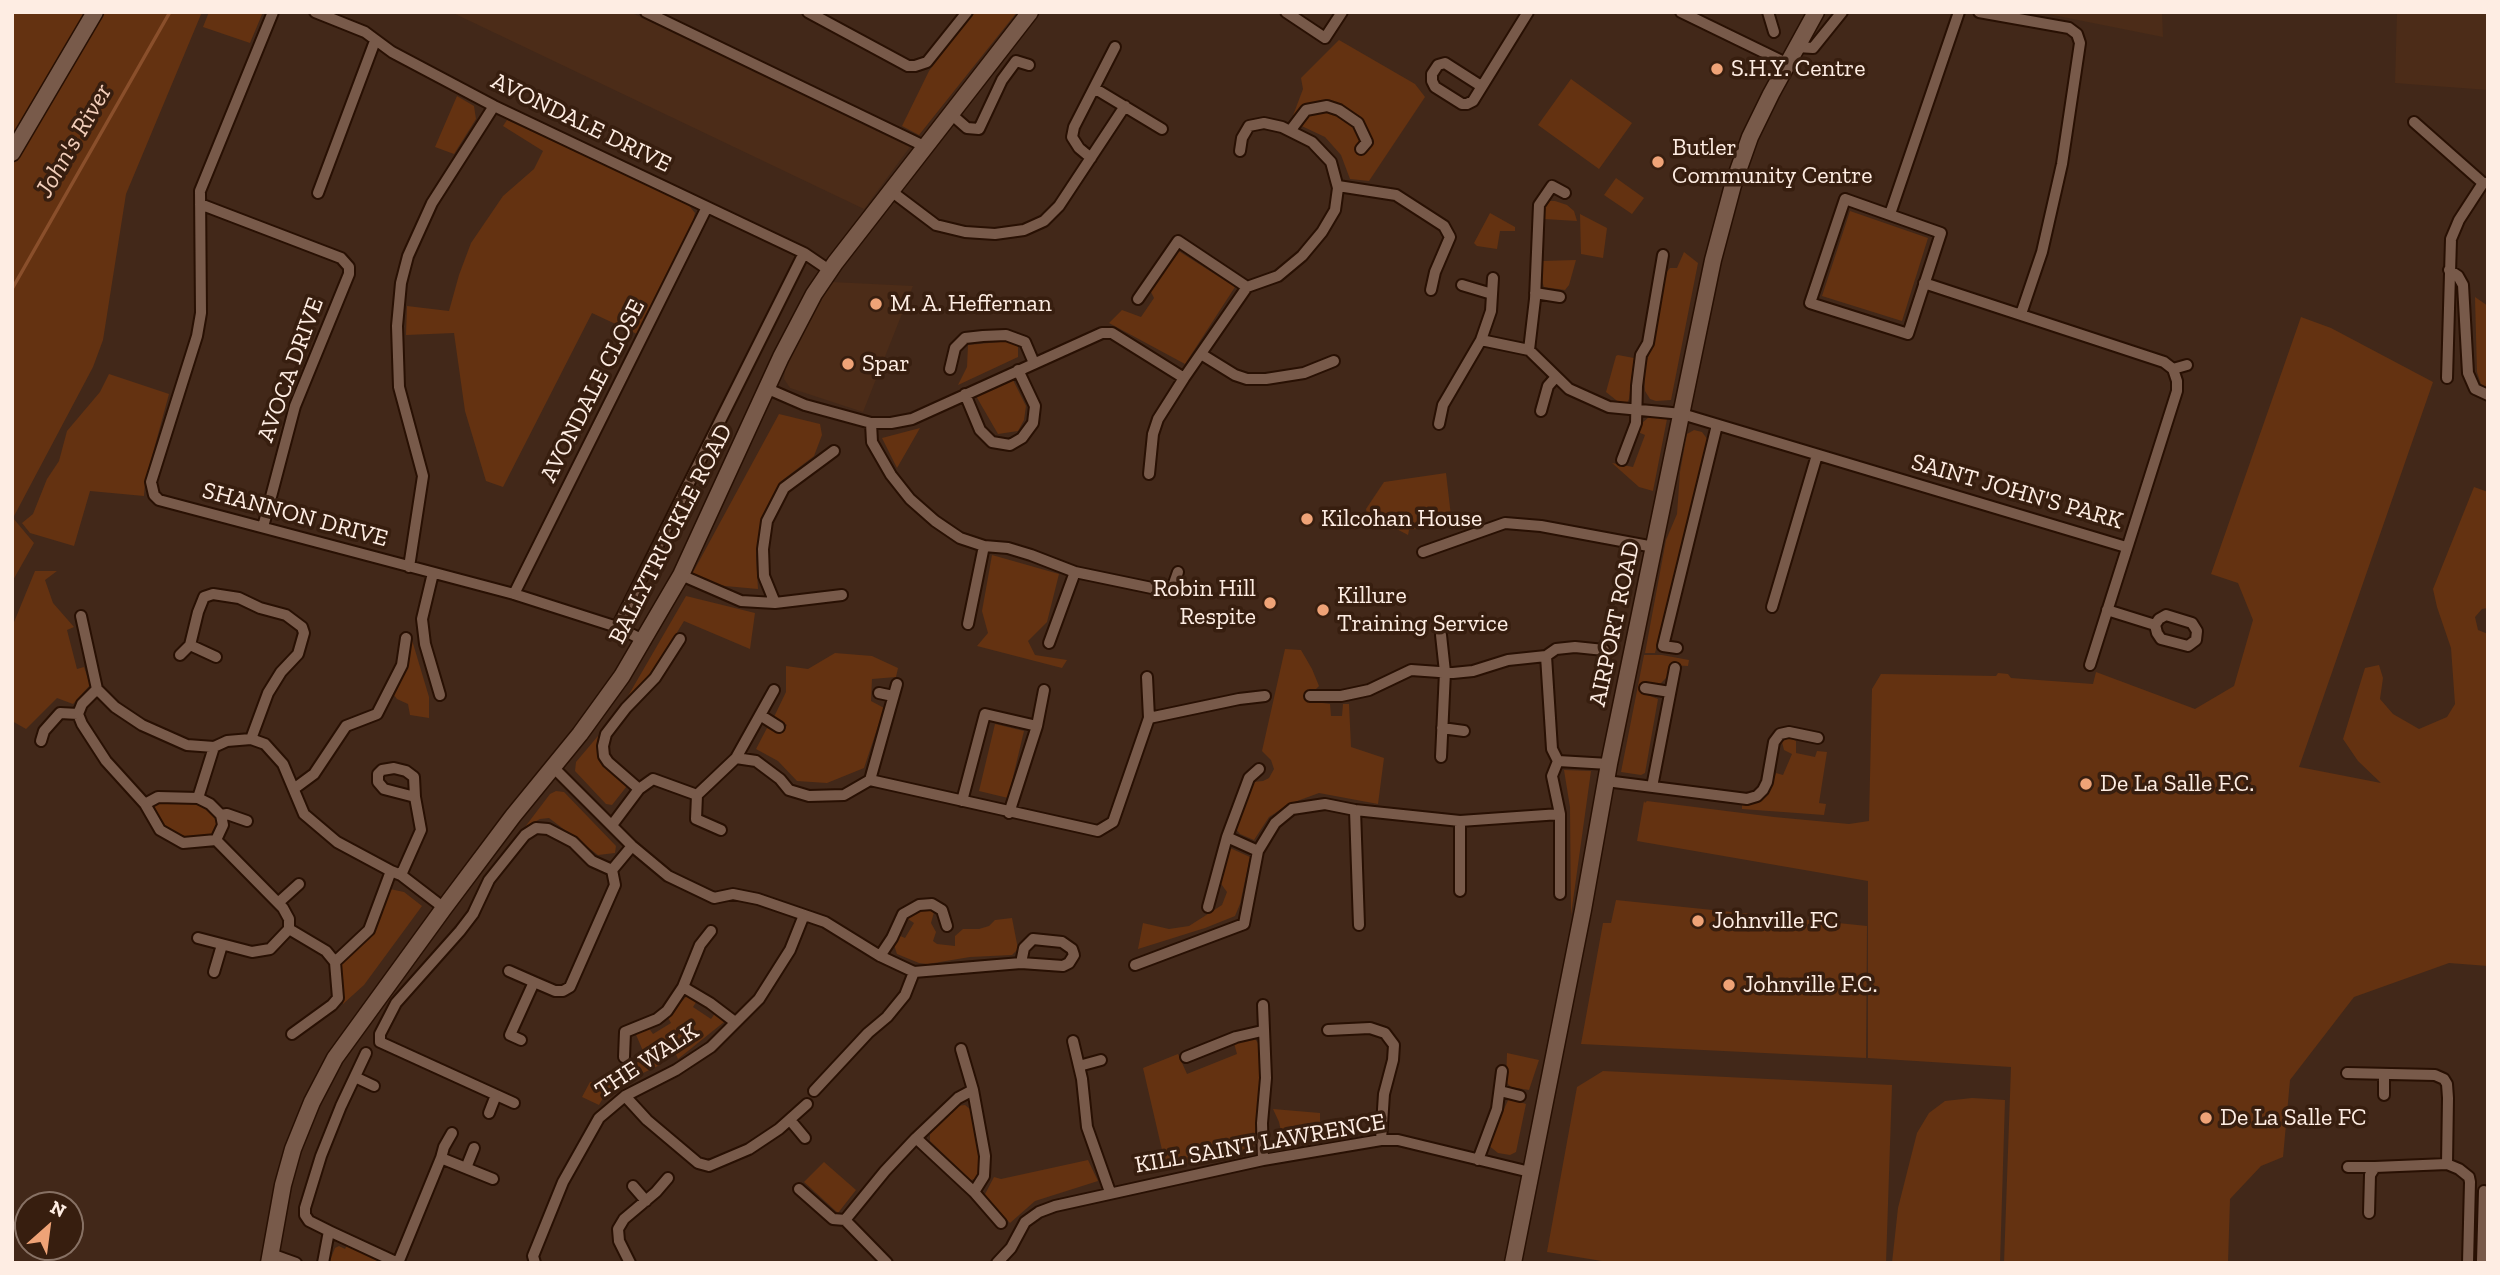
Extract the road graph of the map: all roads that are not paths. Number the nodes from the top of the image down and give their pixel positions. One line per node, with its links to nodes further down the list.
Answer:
1 (95, 12): 34 (street)
2 (273, 12): 41 (street)
3 (315, 12): 18 (street, AVONDALE DRIVE)
4 (646, 12): 31 (street)
5 (808, 12): 6 (street)
6 (967, 12)
7 (1030, 12): 27 (street, BALLYTRUCKLE ROAD)
8 (1286, 12): 9 (street)
9 (1342, 12)
10 (1528, 12): 23 (street)
11 (1681, 12): 21 (street)
12 (1768, 12): 17 (street)
13 (1816, 12): 20 (street, AIRPORT ROAD)
14 (1842, 12): 20 (street)
15 (1959, 12): 43 (street)
16 (1979, 12): 57 (street)
17 (1774, 32)
18 (376, 41): 25 (street, AVONDALE DRIVE); 40 (street)
19 (1115, 47): 24 (street)
20 (1797, 47): 21 (street, AIRPORT ROAD)
21 (1788, 64): 75 (street, AIRPORT ROAD)
22 (1029, 65): 27 (street)
23 (1481, 86): 23 (street)
24 (1094, 88): 26 (street); 35 (street)
25 (494, 106): 42 (street, AVONDALE DRIVE); 88 (street)
26 (1125, 106): 29 (street); 35 (street)
27 (951, 114): 31 (street, BALLYTRUCKLE ROAD)
28 (2414, 122): 36 (street)
29 (1162, 129)
30 (1290, 131): 32 (street); 33 (street); 37 (street)
31 (926, 147): 38 (street, BALLYTRUCKLE ROAD)
32 (1361, 149)
33 (1240, 151)
34 (12, 153)
35 (1091, 158): 38 (street)
36 (2485, 183): 47 (street)
37 (1338, 186): 51 (street); 52 (street)
38 (891, 191): 46 (street, BALLYTRUCKLE ROAD)
39 (1565, 192): 53 (street)
40 (318, 193)
41 (200, 204): 83 (street, SHANNON DRIVE); 83 (street, AVOCA DRIVE)
42 (707, 207): 44 (street, AVONDALE DRIVE); 93 (street, AVONDALE CLOSE)
43 (1890, 214): 49 (street); 49 (street)
44 (804, 253): 46 (street, AVONDALE DRIVE); 101 (street)
45 (1663, 255): 74 (street)
46 (830, 270): 70 (street, BALLYTRUCKLE ROAD)
47 (2449, 270): 69 (street); 72 (street)
48 (1493, 278): 54 (street)
49 (1924, 283): 57 (street)
50 (1462, 285): 54 (street)
51 (1247, 287): 56 (street); 60 (street)
52 (1431, 290)
53 (1535, 293): 55 (street); 59 (street)
54 (1492, 294): 58 (street)
55 (1560, 297)
56 (1139, 299)
57 (2021, 314): 65 (street)
58 (1481, 340): 59 (street); 77 (street)
59 (1529, 350): 68 (street, SAINT JOHN'S PARK)
60 (1201, 354): 61 (street); 67 (street)
61 (1334, 361)
62 (1034, 363): 64 (street); 66 (street); 67 (street)
63 (2187, 365): 65 (street)
64 (950, 369)
65 (2173, 369): 86 (street, SAINT JOHN'S PARK)
66 (1018, 370): 71 (street); 71 (street)
67 (1184, 377): 82 (street)
68 (1556, 377): 73 (street); 74 (street, SAINT JOHN'S PARK)
69 (2447, 378)
70 (768, 389): 76 (street); 92 (street, BALLYTRUCKLE ROAD)
71 (965, 394): 76 (street)
72 (2488, 395)
73 (1541, 411)
74 (1636, 411): 75 (street, SAINT JOHN'S PARK); 81 (street)
75 (1682, 414): 78 (street, SAINT JOHN'S PARK); 85 (street, AIRPORT ROAD)
76 (871, 423): 84 (street)
77 (1439, 425)
78 (1717, 425): 80 (street, SAINT JOHN'S PARK); 108 (street)
79 (834, 450): 95 (street)
80 (1817, 455): 86 (street, SAINT JOHN'S PARK); 96 (street)
81 (1622, 460)
82 (1149, 474)
83 (263, 527): 88 (street, SHANNON DRIVE)
84 (984, 546): 89 (street); 99 (street)
85 (1654, 547): 87 (street); 144 (street, AIRPORT ROAD)
86 (2126, 547): 97 (street)
87 (1423, 552)
88 (409, 567): 91 (street, SHANNON DRIVE)
89 (1075, 572): 90 (street); 106 (street)
90 (1178, 572)
91 (433, 573): 93 (street, SHANNON DRIVE); 124 (street)
92 (681, 575): 95 (street); 105 (street, BALLYTRUCKLE ROAD)
93 (514, 594): 101 (street, SHANNON DRIVE)
94 (842, 595): 95 (street)
95 (775, 603)
96 (1772, 607)
97 (2107, 610): 100 (street); 113 (street)
98 (81, 616): 119 (street)
99 (968, 624)
100 (2155, 625)
101 (617, 627): 105 (street, SHANNON DRIVE)
102 (1441, 635): 115 (street)
103 (406, 638): 150 (street)
104 (680, 639): 151 (street)
105 (645, 641): 145 (street, BALLYTRUCKLE ROAD)
106 (1049, 643)
107 (190, 645): 110 (street); 112 (street); 138 (street)
108 (1678, 649)
109 (1604, 650): 111 (street)
110 (180, 655)
111 (1546, 656): 115 (street); 143 (street)
112 (216, 657)
113 (2090, 665)
114 (1675, 668): 122 (street)
115 (1445, 672): 127 (street); 135 (street)
116 (1147, 677): 132 (street)
117 (897, 684): 125 (street)
118 (1645, 688): 122 (street)
119 (97, 689): 129 (street); 140 (street)
120 (774, 690): 131 (street)
121 (1044, 690): 133 (street)
122 (1670, 692): 149 (street)
123 (879, 693): 125 (street)
124 (440, 695)
125 (893, 696): 147 (street)
126 (1265, 696): 132 (street)
127 (1310, 696)
128 (973, 708): 130 (street)
129 (78, 714): 139 (street); 156 (street)
130 (985, 714): 133 (street); 155 (street)
131 (760, 715): 134 (street); 142 (street)
132 (1149, 718): 158 (street)
133 (1037, 726): 158 (street)
134 (779, 727)
135 (1443, 728): 136 (street); 141 (street)
136 (1464, 731)
137 (1818, 738): 149 (street)
138 (251, 739): 140 (street); 150 (street)
139 (41, 741)
140 (214, 747): 154 (street)
141 (1441, 757)
142 (736, 758): 147 (street); 152 (street)
143 (1558, 761): 144 (street); 159 (street)
144 (1609, 764): 148 (street, AIRPORT ROAD)
145 (553, 767): 163 (street); 176 (street, BALLYTRUCKLE ROAD)
146 (1259, 769): 165 (street)
147 (870, 780): 155 (street)
148 (1606, 781): 149 (street); 234 (street, AIRPORT ROAD)
149 (1652, 787)
150 (295, 788): 170 (street)
151 (639, 789): 152 (street); 163 (street)
152 (697, 795): 164 (street)
153 (415, 797): 170 (street)
154 (198, 798): 156 (street); 160 (street)
155 (962, 802): 158 (street)
156 (145, 804): 166 (street)
157 (1355, 810): 162 (street); 168 (street); 178 (street)
158 (1009, 813)
159 (1560, 814): 162 (street); 173 (street)
160 (221, 815): 161 (street); 166 (street)
161 (247, 821)
162 (1460, 821): 172 (street)
163 (612, 825): 167 (street)
164 (721, 830)
165 (1227, 837): 168 (street); 175 (street)
166 (216, 840): 174 (street)
167 (632, 846): 169 (street); 177 (street)
168 (1258, 851): 187 (street)
169 (612, 870): 191 (street); 214 (street)
170 (396, 873): 176 (street); 185 (street)
171 (299, 884): 174 (street)
172 (1460, 891)
173 (1560, 894)
174 (278, 903): 180 (street)
175 (1208, 907)
176 (444, 908): 249 (street, BALLYTRUCKLE ROAD)
177 (804, 915): 184 (street); 194 (street, THE WALK)
178 (1359, 925)
179 (947, 926): 184 (street)
180 (289, 929): 183 (street); 185 (street)
181 (711, 931): 192 (street)
182 (198, 938): 183 (street)
183 (222, 945): 189 (street)
184 (880, 956): 190 (street)
185 (335, 962): 197 (street)
186 (1021, 963): 186 (street); 190 (street)
187 (1135, 965)
188 (509, 971): 191 (street)
189 (214, 972)
190 (914, 972): 212 (street)
191 (534, 982): 198 (street)
192 (683, 986): 194 (street); 202 (street)
193 (1263, 1005): 196 (street)
194 (735, 1022): 216 (street, THE WALK)
195 (1328, 1030): 225 (street)
196 (1262, 1031): 203 (street); 228 (street)
197 (292, 1034)
198 (521, 1040)
199 (1073, 1041): 205 (street)
200 (961, 1049): 211 (street)
201 (366, 1053): 209 (street)
202 (624, 1057)
203 (1186, 1057)
204 (1101, 1060): 205 (street)
205 (1079, 1066): 241 (street)
206 (1502, 1071): 213 (street)
207 (2347, 1073): 208 (street)
208 (2384, 1074): 215 (street); 230 (street)
209 (355, 1077): 210 (street); 248 (street)
210 (374, 1086)
211 (973, 1090): 224 (street); 240 (street)
212 (814, 1091)
213 (1500, 1091): 217 (street); 229 (street)
214 (496, 1095): 218 (street); 220 (street)
215 (2384, 1095)
216 (625, 1096): 221 (street); 250 (street, THE WALK)
217 (1520, 1096)
218 (513, 1103)
219 (807, 1104): 221 (street)
220 (489, 1113)
221 (790, 1120): 223 (street)
222 (452, 1133): 227 (street)
223 (805, 1138)
224 (916, 1138): 240 (street); 246 (street)
225 (1381, 1140): 228 (street, KILL SAINT LAWRENCE); 229 (street, KILL SAINT LAWRENCE)
226 (474, 1147): 233 (street)
227 (441, 1158): 233 (street); 254 (street)
228 (1263, 1160): 241 (street, KILL SAINT LAWRENCE)
229 (1478, 1160): 234 (street, KILL SAINT LAWRENCE)
230 (2447, 1164): 232 (street); 244 (street)
231 (2348, 1167): 232 (street)
232 (2375, 1167): 243 (street)
233 (466, 1168): 236 (street)
234 (1530, 1172): 258 (street, AIRPORT ROAD)
235 (668, 1178): 242 (street)
236 (493, 1179)
237 (633, 1186): 242 (street)
238 (799, 1189): 246 (street)
239 (2484, 1191): 245 (street)
240 (974, 1192): 247 (street)
241 (1110, 1192): 257 (street, KILL SAINT LAWRENCE)
242 (646, 1201): 255 (street)
243 (2369, 1213)
244 (2469, 1214): 245 (street); 259 (street)
245 (2483, 1215): 251 (street)
246 (845, 1220): 256 (street)
247 (1001, 1223)
248 (329, 1231): 253 (street); 254 (street)
249 (270, 1258): 252 (street)
250 (533, 1260)
251 (2482, 1261)
252 (296, 1263)
253 (323, 1263)
254 (398, 1263)
255 (630, 1263)
256 (887, 1263)
257 (997, 1263)
258 (1513, 1263)
259 (2468, 1263)

